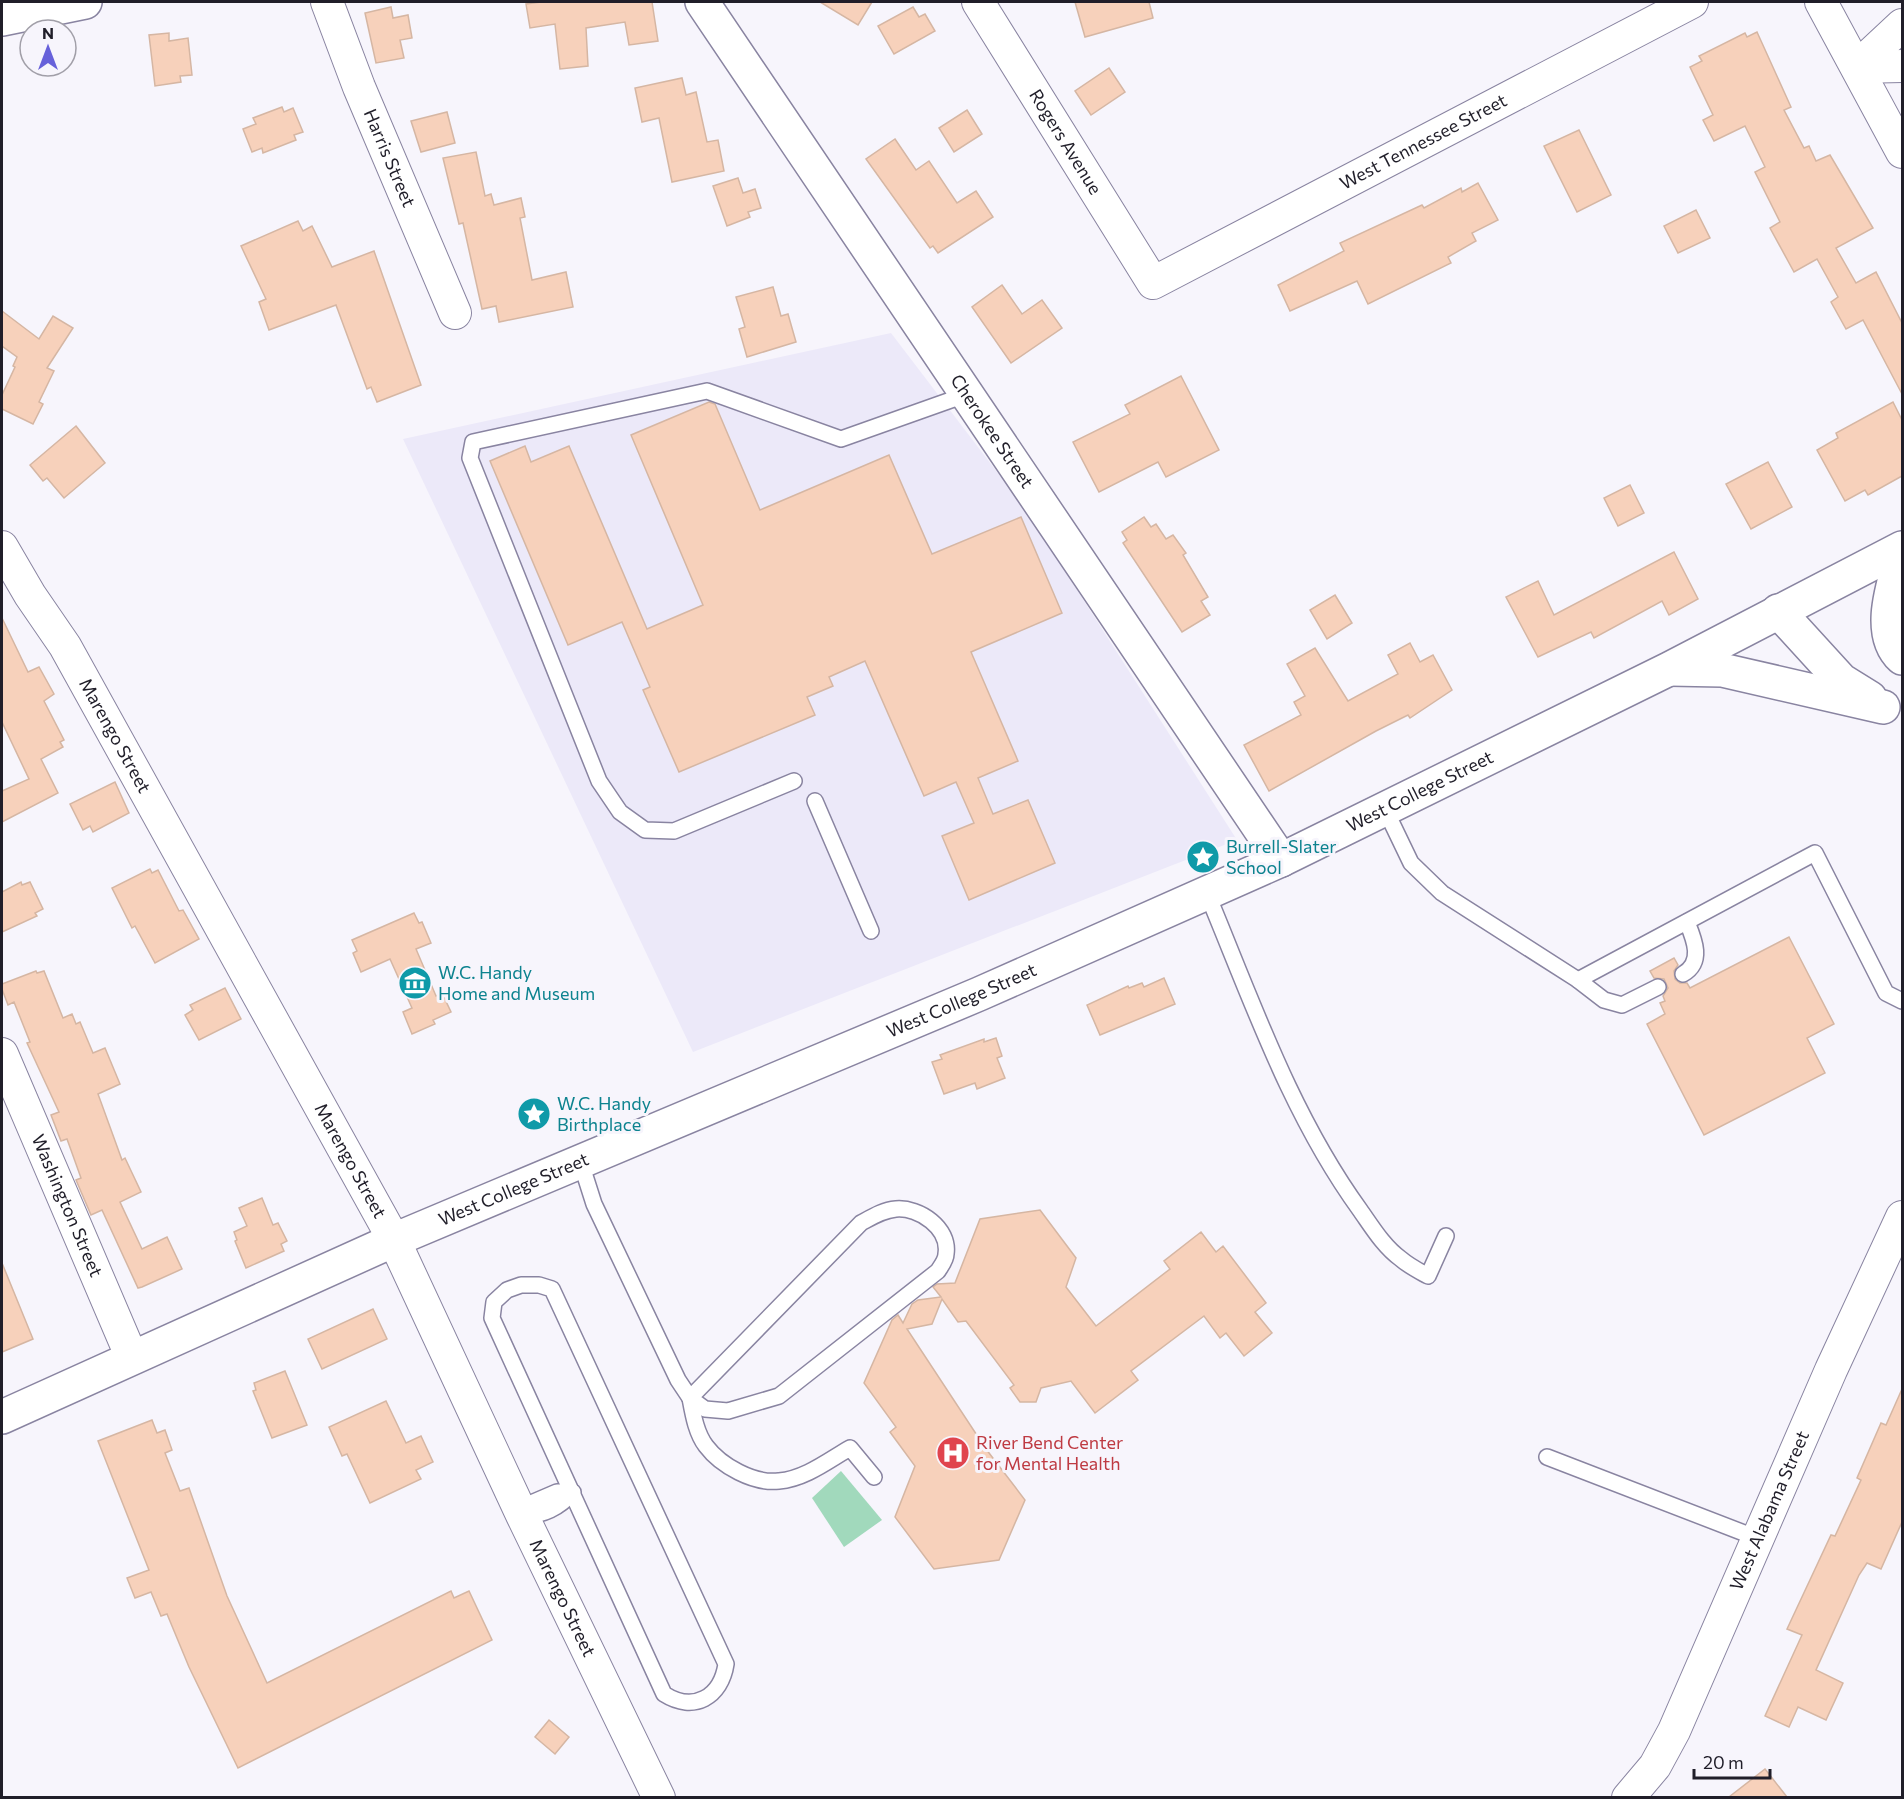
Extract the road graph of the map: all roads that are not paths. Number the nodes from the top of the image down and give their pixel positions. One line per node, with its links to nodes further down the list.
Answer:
1 (85, 2): 7 (street)
2 (327, 2): 13 (street, Harris Street)
3 (702, 2): 14 (street, Cherokee Street)
4 (978, 2): 12 (street, Rogers Avenue)
5 (1692, 2): 12 (street, West Tennessee Street)
6 (1821, 2): 10 (street)
7 (2, 19)
8 (1902, 25): 10 (street)
9 (1902, 66): 10 (street)
10 (1857, 67): 11 (street)
11 (1902, 152)
12 (1153, 282)
13 (455, 313)
14 (965, 395): 21 (lane); 24 (street, Cherokee Street)
15 (2, 547): 36 (street, Marengo Street)
16 (1902, 550): 17 (street, West College Street); 18 (street)
17 (1778, 611): 19 (street, West College Street); 20 (street)
18 (1902, 658)
19 (1669, 669): 20 (street); 23 (street, West College Street)
20 (1893, 712)
21 (794, 781)
22 (815, 801): 27 (lane)
23 (1386, 811): 24 (street, West College Street); 29 (lane)
24 (1281, 860): 25 (street, West College Street)
25 (1207, 893): 33 (street, West College Street); 35 (lane)
26 (1687, 921): 28 (lane); 29 (lane); 31 (lane)
27 (871, 931)
28 (1683, 974)
29 (1578, 980): 30 (lane)
30 (1658, 987)
31 (1902, 1001)
32 (2, 1054): 37 (street, Washington Street)
33 (580, 1160): 36 (street, West College Street); 38 (lane)
34 (1902, 1217): 44 (street, West Alabama Street)
35 (1446, 1236)
36 (394, 1240): 37 (street, West College Street); 43 (street, Marengo Street)
37 (132, 1358): 39 (street, West College Street)
38 (690, 1398): 38 (lane); 41 (lane)
39 (2, 1417)
40 (1547, 1457): 44 (lane)
41 (874, 1477)
42 (573, 1492): 42 (lane); 43 (lane)
43 (522, 1515): 46 (street, Marengo Street)
44 (1757, 1538): 45 (street, West Alabama Street)
45 (1633, 1795)
46 (659, 1797)

